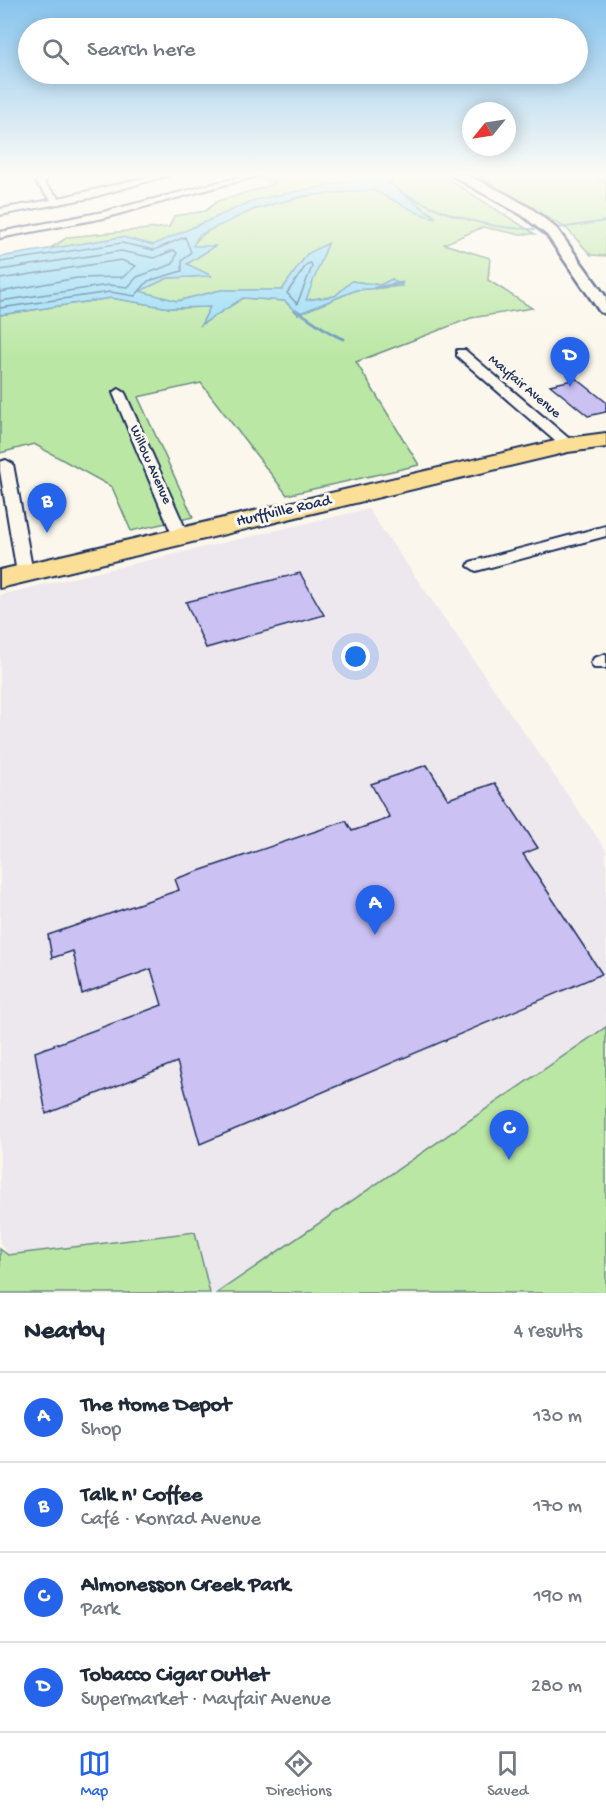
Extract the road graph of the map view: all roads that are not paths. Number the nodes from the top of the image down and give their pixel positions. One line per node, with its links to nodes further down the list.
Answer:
1 (553, 235): 2 (main road)
2 (606, 309)
3 (461, 353): 7 (street, Mayfair Avenue)
4 (119, 393): 10 (street, Willow Avenue)
5 (606, 430): 7 (main road, Hurffville Road)
6 (606, 440): 7 (main road, Hurffville Road)
7 (568, 445): 10 (main road, Hurffville Road)
8 (6, 464): 12 (street)
9 (606, 531): 11 (street)
10 (182, 537): 12 (main road, Hurffville Road)
11 (476, 566)
12 (13, 576)

